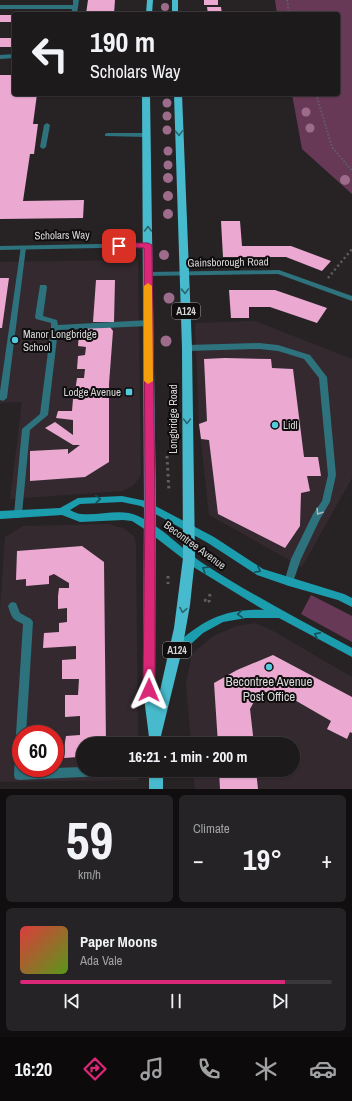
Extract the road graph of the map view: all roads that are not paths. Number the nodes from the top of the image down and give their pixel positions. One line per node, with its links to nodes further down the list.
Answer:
1 (76, 0): 4 (street)
2 (150, 0): 7 (main road)
3 (175, 0): 8 (main road)
4 (75, 6): 5 (street); 6 (street)
5 (0, 7)
6 (74, 12)
7 (149, 12)
8 (175, 12)
9 (12, 56): 10 (street)
10 (0, 57)
11 (146, 96): 14 (main road, Longbridge Road / A124)
12 (178, 96): 20 (main road, Longbridge Road / A124, one-way to 20)
13 (47, 125): 16 (street)
14 (146, 135): 15 (street); 17 (main road, Longbridge Road / A124, one-way to 14)
15 (108, 136)
16 (43, 147)
17 (148, 245): 19 (street, Scholars Way); 21 (main road, Longbridge Road / A124)
18 (0, 248): 19 (street, Scholars Way)
19 (23, 248): 27 (street)
20 (184, 273): 21 (street, Gainsborough Road); 23 (street, Gainsborough Road); 26 (main road, Longbridge Road / A124, one-way to 26)
21 (148, 274): 24 (main road, Longbridge Road / A124)
22 (43, 287): 25 (street)
23 (352, 299)
24 (149, 323): 25 (street); 28 (main road, Longbridge Road / A124)
25 (55, 328): 30 (street)
26 (187, 348): 33 (main road, Longbridge Road / A124, one-way to 33); 35 (street, one-way to 35)
27 (3, 398)
28 (150, 506): 29 (street, Becontree Avenue, one-way to 28); 32 (main road, Longbridge Road / A124); 33 (street, Becontree Avenue)
29 (62, 511): 30 (street); 32 (street, Becontree Avenue)
30 (18, 514): 31 (street)
31 (0, 515)
32 (150, 527): 34 (street, Becontree Avenue); 42 (main road, Longbridge Road / A124)
33 (189, 528): 34 (main road, Longbridge Road / A124); 35 (street, Becontree Avenue, one-way to 35)
34 (189, 558): 38 (street, Becontree Avenue, one-way to 34); 39 (main road, Longbridge Road / A124, one-way to 39)
35 (289, 582): 36 (street, Becontree Avenue)
36 (352, 603)
37 (14, 606): 41 (street)
38 (279, 615): 39 (street, one-way to 39); 40 (street, Becontree Avenue, one-way to 38)
39 (177, 650): 43 (main road, Longbridge Road / A124)
40 (352, 653)
41 (22, 725)
42 (153, 737)
43 (155, 737)
44 (76, 772): 45 (street)
45 (64, 773)
46 (156, 777): 47 (main road)
47 (156, 789)

